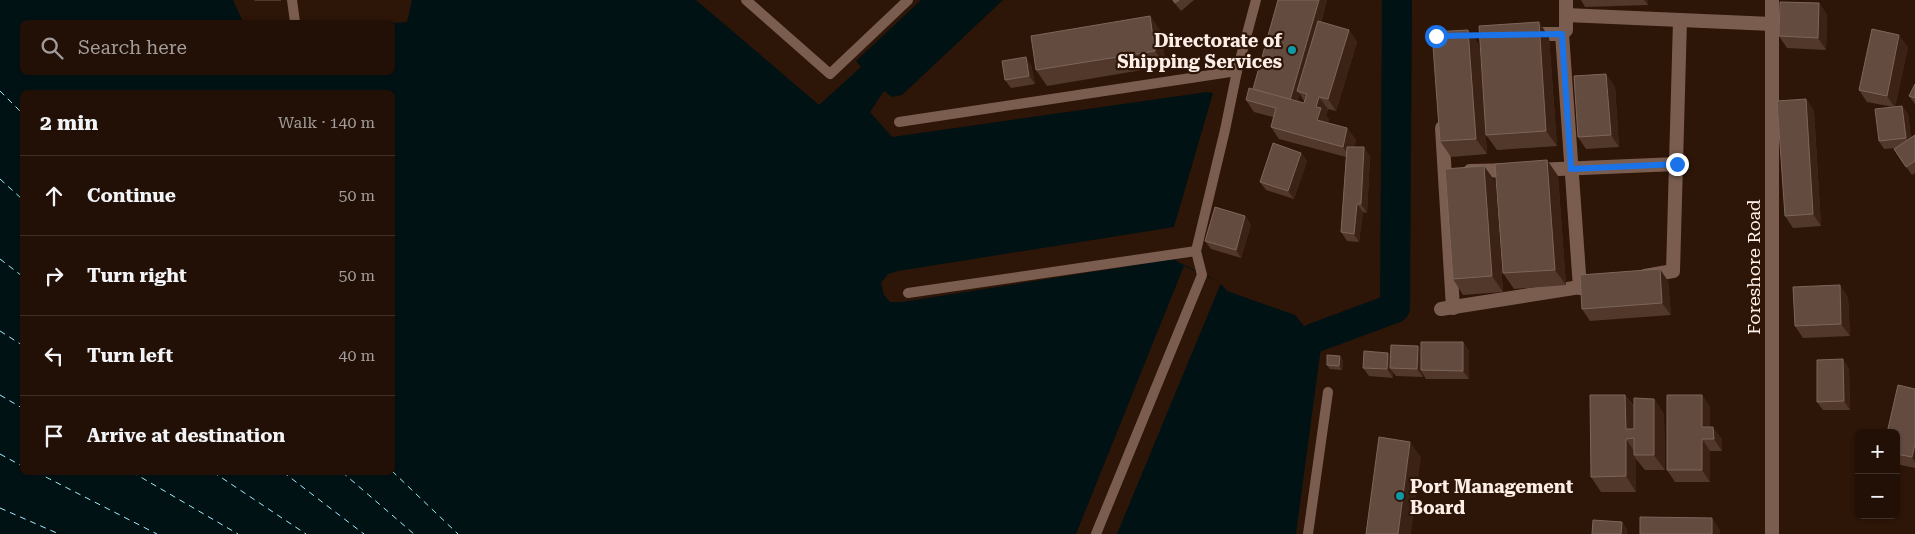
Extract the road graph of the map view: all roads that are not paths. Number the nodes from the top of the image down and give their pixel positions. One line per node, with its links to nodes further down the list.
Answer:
1 (292, 0): 8 (lane)
2 (746, 0): 3 (lane)
3 (908, 0)
4 (1256, 0): 13 (lane)
5 (1566, 0): 7 (street)
6 (1772, 0): 10 (street, Foreshore Road)
7 (1566, 15): 9 (street); 11 (street)
8 (295, 20)
9 (1680, 20): 10 (street); 16 (street)
10 (1772, 24): 27 (street, Foreshore Road)
11 (1562, 34): 12 (street); 17 (street)
12 (1513, 35)
13 (1237, 71): 15 (lane); 19 (lane)
14 (1441, 113): 18 (street)
15 (899, 122)
16 (1677, 164): 17 (street); 20 (street)
17 (1571, 169): 18 (street); 22 (street)
18 (1445, 171): 22 (street)
19 (1196, 251): 23 (lane); 25 (lane)
20 (1636, 278)
21 (1617, 281): 22 (street)
22 (1580, 288)
23 (908, 293)
24 (1328, 392): 26 (lane)
25 (1096, 534)
26 (1308, 534)
27 (1772, 534)

